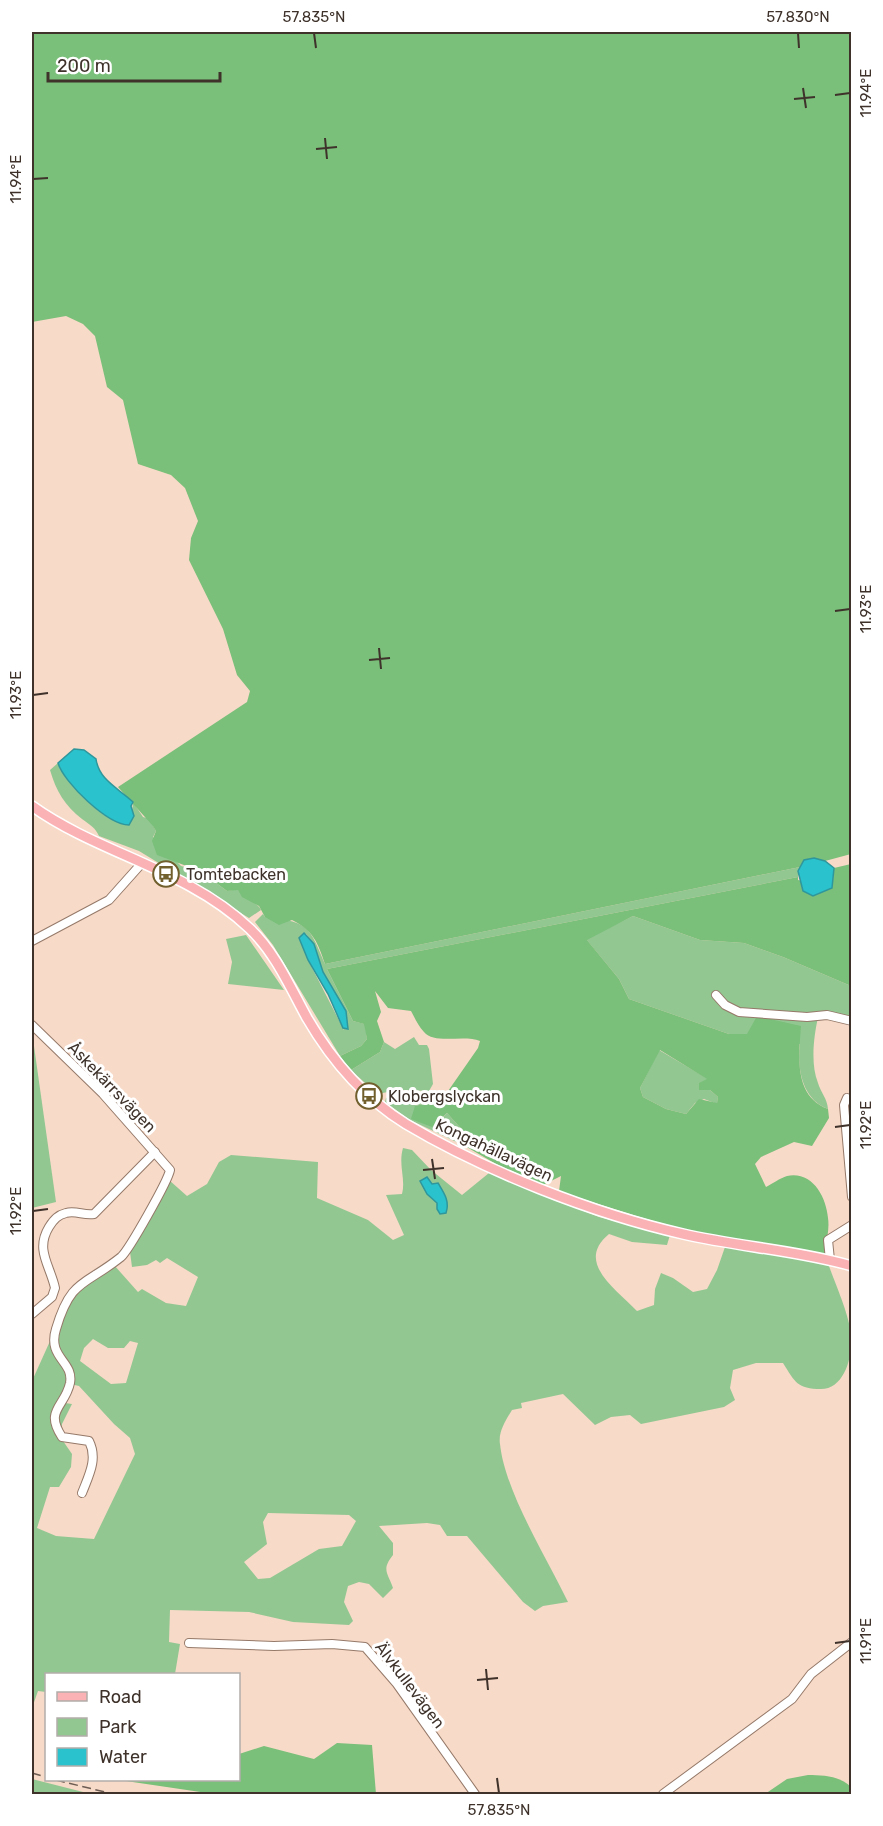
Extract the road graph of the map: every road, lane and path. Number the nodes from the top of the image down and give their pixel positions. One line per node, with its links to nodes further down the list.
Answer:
1 (32, 806): 2 (main road, Kongahällavägen)
2 (142, 863): 3 (street); 11 (main road, Kongahällavägen)
3 (32, 941)
4 (716, 995): 5 (street)
5 (852, 1021)
6 (32, 1025): 8 (street, Åskekärrsvägen)
7 (847, 1098): 9 (street)
8 (155, 1152): 13 (street, Åskekärrsvägen); 14 (street)
9 (852, 1197)
10 (851, 1226): 11 (street)
11 (830, 1260): 12 (main road, Kongahällavägen)
12 (852, 1266)
13 (32, 1314)
14 (82, 1493)
15 (852, 1642): 18 (street)
16 (189, 1643): 17 (street, Älvkullevägen)
17 (476, 1794)
18 (663, 1794)

